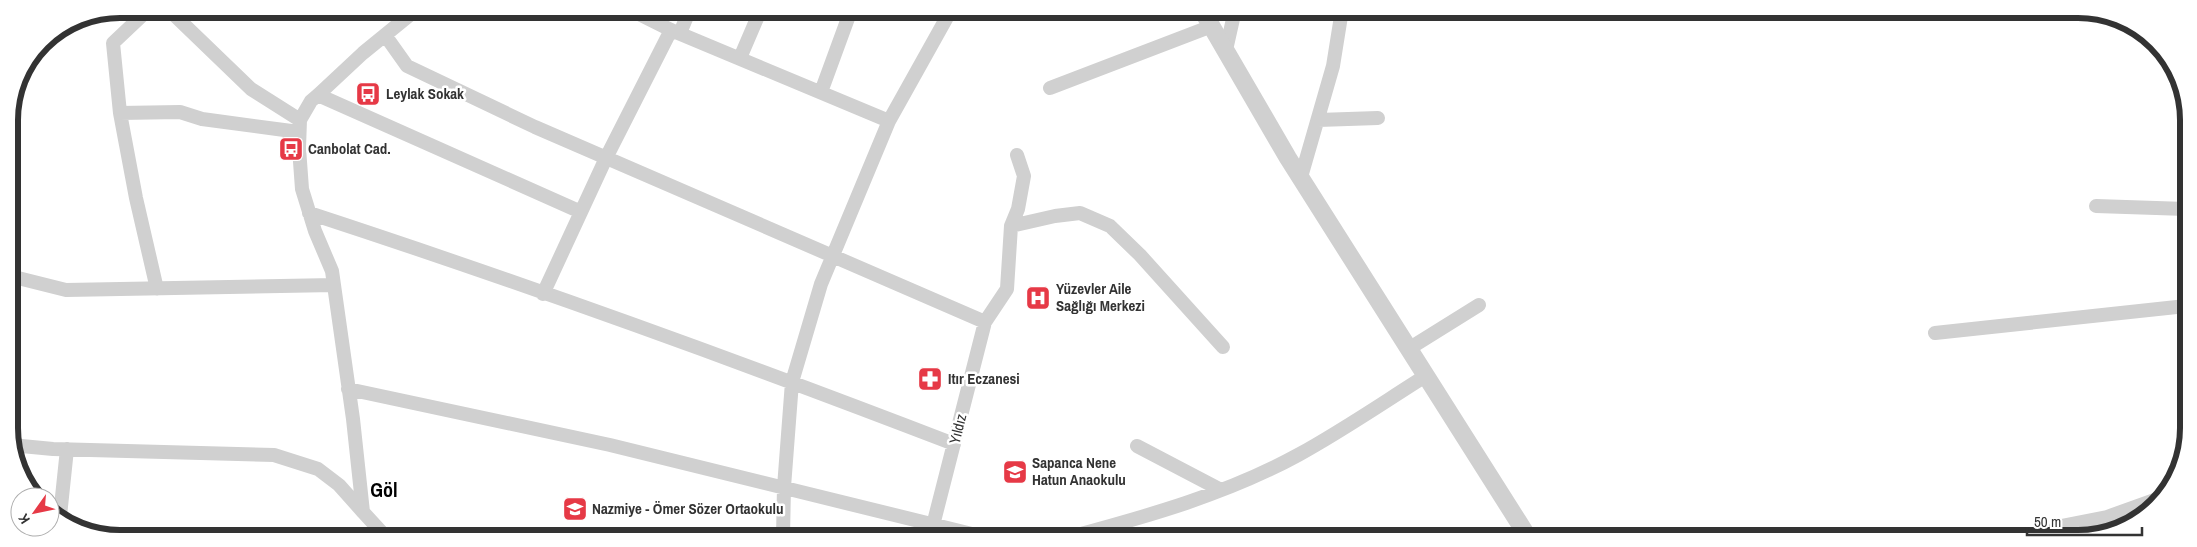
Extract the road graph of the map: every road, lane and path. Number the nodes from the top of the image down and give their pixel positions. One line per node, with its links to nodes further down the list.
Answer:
1 (139, 18): 20 (street)
2 (177, 18): 24 (street)
3 (406, 18): 14 (street)
4 (647, 18): 13 (street)
5 (685, 18): 13 (street)
6 (758, 18): 16 (street)
7 (848, 18): 18 (street)
8 (947, 18): 23 (street)
9 (1207, 18): 12 (street)
10 (1233, 18): 15 (street)
11 (1341, 18): 22 (street)
12 (1212, 26): 15 (street); 17 (street)
13 (676, 32): 16 (street); 26 (street)
14 (385, 35): 19 (street); 26 (street)
15 (1226, 50): 27 (street)
16 (740, 58): 18 (street)
17 (1050, 88)
18 (821, 92): 23 (street)
19 (318, 95): 24 (street); 30 (street)
20 (120, 112): 24 (street); 36 (street)
21 (1378, 118): 22 (street)
22 (1318, 120): 27 (street)
23 (889, 121): 33 (street)
24 (300, 126): 31 (street)
25 (1017, 155): 32 (street, Yıldız)
26 (606, 158): 30 (street); 33 (street)
27 (1301, 177): 43 (street)
28 (2096, 206): 29 (street)
29 (2180, 209)
30 (581, 212): 37 (street)
31 (309, 213): 35 (street); 37 (street)
32 (1011, 226): 40 (street, Yıldız); 42 (street)
33 (833, 256): 40 (street); 45 (street)
34 (18, 278): 36 (street)
35 (334, 285): 36 (street); 46 (street)
36 (157, 289)
37 (543, 294): 45 (street)
38 (1479, 305): 43 (street)
39 (2180, 307): 41 (street)
40 (985, 322): 47 (street, Yıldız)
41 (1934, 334)
42 (1223, 347)
43 (1410, 348): 44 (street)
44 (1427, 376): 52 (street); 57 (street)
45 (792, 382): 47 (street); 51 (street)
46 (348, 389): 51 (street); 55 (street)
47 (954, 444): 61 (street, Yıldız)
48 (19, 446): 50 (street)
49 (1137, 446): 52 (street)
50 (67, 449): 54 (street); 55 (street)
51 (784, 487): 59 (street); 60 (street)
52 (1221, 490): 62 (street)
53 (2147, 503): 56 (street)
54 (61, 510)
55 (363, 512): 58 (street)
56 (2056, 527)
57 (1523, 529)
58 (379, 530)
59 (783, 530)
60 (927, 530)
61 (932, 530)
62 (1098, 530)

